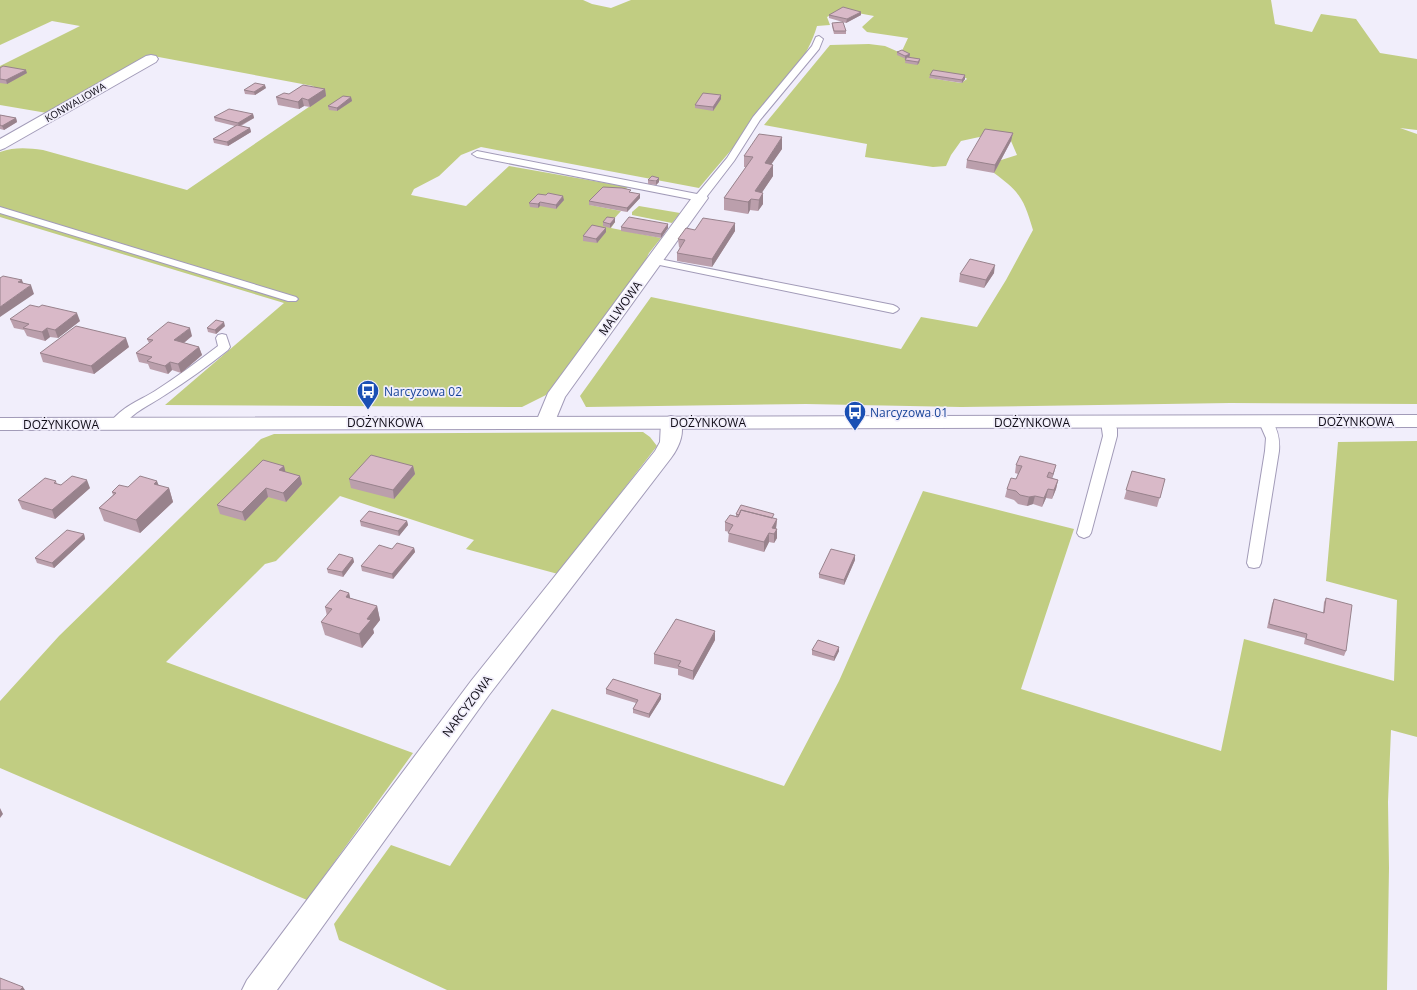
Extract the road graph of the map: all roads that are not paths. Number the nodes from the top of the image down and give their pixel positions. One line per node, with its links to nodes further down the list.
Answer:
1 (819, 39): 5 (lane)
2 (151, 59): 3 (street, KONWALIOWA)
3 (0, 145)
4 (477, 154): 5 (lane)
5 (700, 198): 7 (street, MALWOWA)
6 (0, 210): 8 (lane)
7 (654, 262): 9 (lane); 12 (street, MALWOWA)
8 (292, 299)
9 (893, 309)
10 (222, 338): 16 (lane)
11 (1417, 421): 15 (street, DOŻYNKOWA)
12 (546, 422): 13 (street, DOŻYNKOWA); 16 (street, DOŻYNKOWA)
13 (671, 422): 14 (street, DOŻYNKOWA); 20 (street, NARCYZOWA)
14 (1108, 422): 15 (street, DOŻYNKOWA); 18 (lane)
15 (1266, 422): 19 (lane)
16 (117, 423): 17 (street, DOŻYNKOWA)
17 (0, 424)
18 (1084, 533)
19 (1254, 563)
20 (258, 990)

